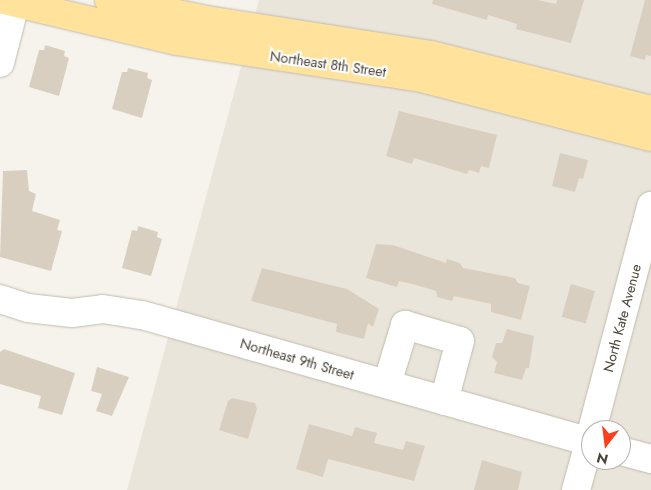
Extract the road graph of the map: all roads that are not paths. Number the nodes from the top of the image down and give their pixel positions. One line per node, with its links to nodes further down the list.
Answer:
1 (110, 0): 3 (main road, Northeast 8th Street)
2 (12, 1): 4 (street); 6 (main road, Northeast 8th Street)
3 (179, 7): 5 (main road, Northeast 8th Street)
4 (0, 62)
5 (651, 110)
6 (651, 137)
7 (651, 206): 8 (street, North Kate Avenue)
8 (641, 288): 12 (street, North Kate Avenue)
9 (0, 299): 10 (street, Northeast 9th Street)
10 (387, 384): 11 (street, Northeast 9th Street); 11 (street)
11 (444, 400): 13 (street, Northeast 9th Street)
12 (597, 420)
13 (581, 435)
14 (631, 454): 15 (street)
15 (651, 459)
16 (582, 470): 17 (street, North Kate Avenue)
17 (576, 490)

